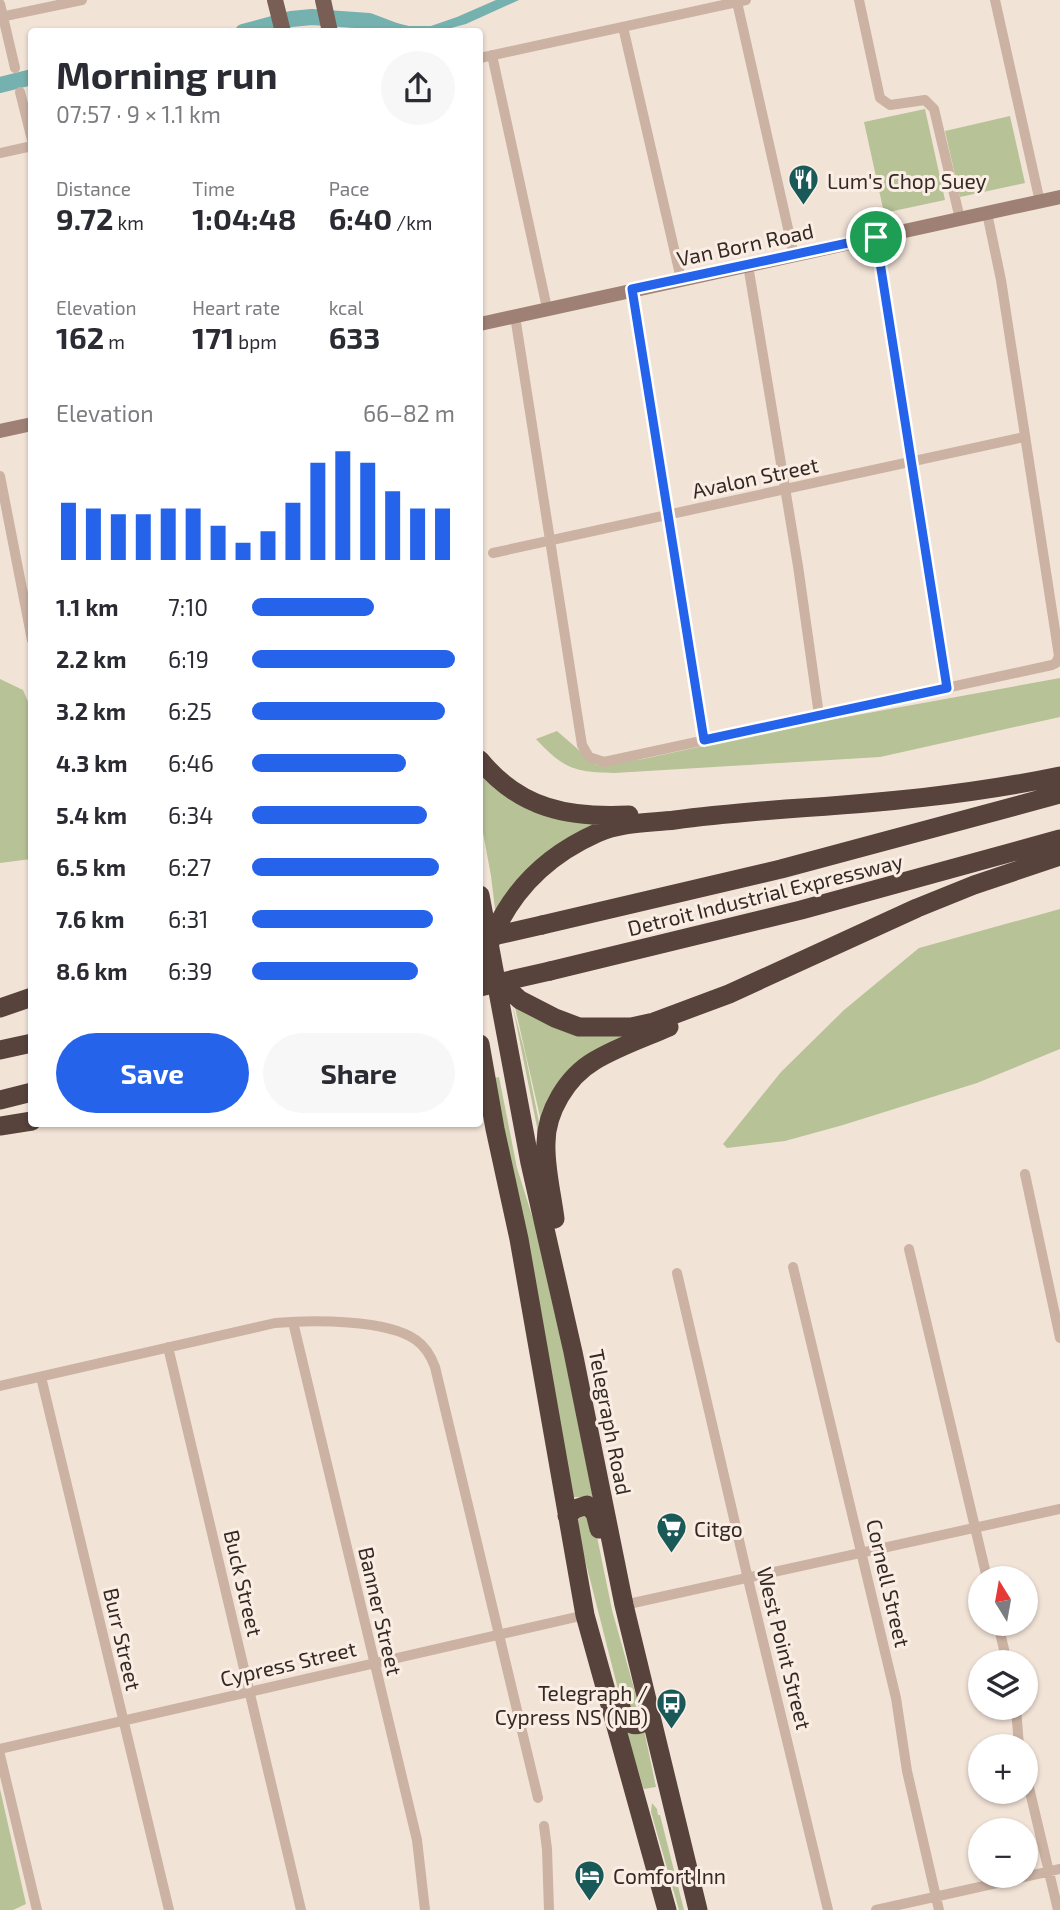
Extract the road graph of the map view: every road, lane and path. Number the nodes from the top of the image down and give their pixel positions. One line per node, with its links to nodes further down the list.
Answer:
1 (82, 0): 8 (street)
2 (859, 0): 22 (street)
3 (995, 0): 20 (street)
4 (742, 1): 9 (street); 24 (street)
5 (0, 4): 8 (street)
6 (323, 4): 11 (main road)
7 (276, 7): 10 (main road)
8 (1, 17): 14 (street)
9 (624, 27): 12 (street); 26 (street)
10 (281, 28)
11 (329, 28)
12 (492, 55): 13 (street); 28 (street)
13 (483, 57)
14 (15, 68)
15 (20, 92): 16 (street)
16 (28, 124)
17 (28, 147): 18 (street)
18 (0, 153)
19 (1060, 197): 20 (main road, Van Born Road)
20 (1040, 202): 21 (main road, Van Born Road)
21 (987, 213): 22 (main road, Van Born Road); 33 (street)
22 (960, 219): 23 (main road, Van Born Road)
23 (876, 237): 24 (main road, Van Born Road); 34 (street)
24 (794, 255): 25 (main road, Van Born Road)
25 (748, 265): 26 (main road, Van Born Road); 36 (street)
26 (681, 279): 27 (main road, Van Born Road)
27 (632, 289): 28 (main road, Van Born Road); 37 (street)
28 (547, 308): 29 (main road, Van Born Road)
29 (515, 316): 30 (main road, Van Born Road); 38 (street)
30 (483, 323)
31 (28, 425): 32 (main road)
32 (0, 431)
33 (1024, 437): 34 (street, Avalon Street); 41 (street)
34 (911, 463): 36 (street, Avalon Street); 41 (street)
35 (0, 475): 40 (street)
36 (786, 490): 37 (street, Avalon Street); 42 (street)
37 (669, 516): 38 (street, Avalon Street); 43 (street)
38 (551, 540): 39 (street, Avalon Street); 43 (street)
39 (493, 553)
40 (28, 619)
41 (947, 688): 42 (street)
42 (819, 715): 43 (street)
43 (704, 740)
44 (483, 764): 47 (highway)
45 (1060, 776): 47 (highway)
46 (1060, 794): 51 (highway, Detroit Industrial Expressway, bridge)
47 (704, 815): 50 (highway)
48 (1060, 839): 52 (highway, Detroit Industrial Expressway, bridge)
49 (1060, 856): 55 (highway)
50 (483, 960)
51 (483, 961)
52 (483, 962)
53 (483, 963): 55 (highway)
54 (483, 965): 74 (highway, Telegraph Road)
55 (729, 994): 74 (highway)
56 (28, 998): 57 (highway)
57 (0, 1008)
58 (28, 1044): 59 (highway)
59 (0, 1050)
60 (483, 1061): 66 (highway)
61 (28, 1093): 62 (highway)
62 (0, 1100)
63 (483, 1111): 66 (highway)
64 (28, 1122): 65 (highway)
65 (0, 1126)
66 (495, 1129): 78 (highway)
67 (1025, 1174): 72 (street)
68 (909, 1249): 79 (street)
69 (793, 1267): 80 (street, Cornell Street)
70 (677, 1273): 83 (street, West Point Street)
71 (293, 1322): 73 (street); 86 (street); 88 (street, Banner Street)
72 (1060, 1338)
73 (168, 1347): 75 (street); 89 (street, Buck Street)
74 (573, 1352): 84 (highway, Telegraph Road)
75 (41, 1377): 76 (street); 91 (street, Burr Street)
76 (0, 1386)
77 (1060, 1509): 79 (street)
78 (568, 1516): 82 (highway); 87 (highway)
79 (975, 1527): 80 (street); 81 (street)
80 (861, 1553): 83 (street); 99 (street, Cornell Street)
81 (984, 1566)
82 (576, 1568): 85 (highway); 90 (highway)
83 (748, 1579): 84 (street); 108 (street, West Point Street)
84 (625, 1605): 87 (highway, Telegraph Road)
85 (586, 1615): 86 (street, Cypress Street); 96 (highway)
86 (499, 1634): 88 (street, Cypress Street); 94 (street)
87 (638, 1660): 90 (highway, Telegraph Road)
88 (374, 1663): 89 (street, Cypress Street); 103 (street, Banner Street)
89 (249, 1692): 91 (street, Cypress Street); 102 (street, Buck Street)
90 (652, 1710): 107 (highway, Telegraph Road)
91 (123, 1721): 92 (street, Cypress Street); 101 (street, Burr Street)
92 (0, 1749)
93 (0, 1755): 100 (street)
94 (538, 1798)
95 (1035, 1804): 98 (street)
96 (639, 1807): 105 (highway); 106 (highway)
97 (544, 1826): 104 (street)
98 (1055, 1870): 99 (street); 111 (street)
99 (936, 1897): 109 (street); 110 (street, Cornell Street)
100 (37, 1910)
101 (169, 1910)
102 (301, 1910)
103 (425, 1910)
104 (549, 1910)
105 (667, 1910)
106 (688, 1910)
107 (698, 1910)
108 (828, 1910)
109 (876, 1910)
110 (939, 1910)
111 (1058, 1910)

